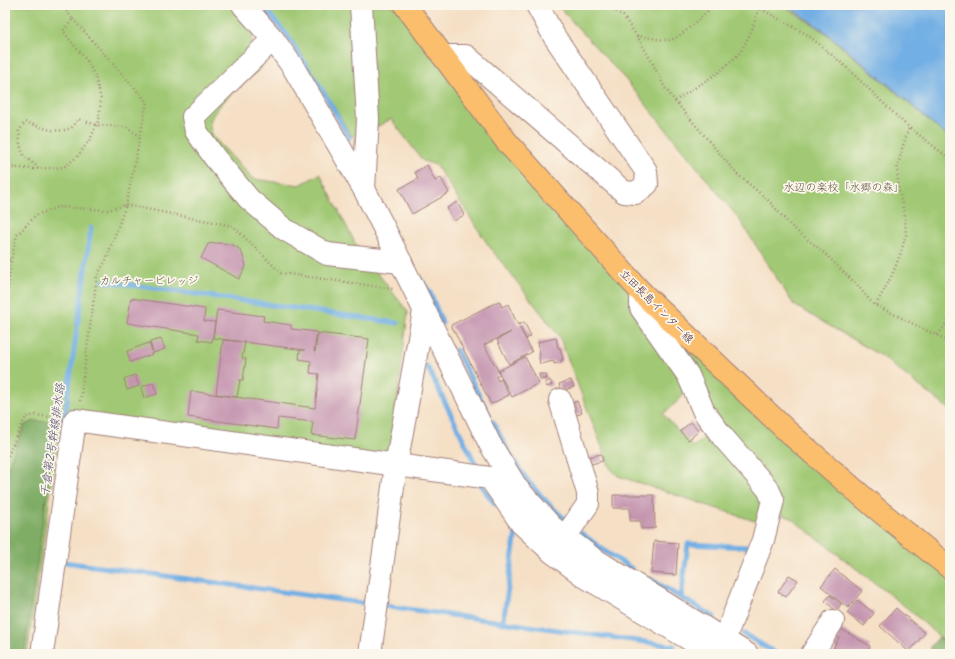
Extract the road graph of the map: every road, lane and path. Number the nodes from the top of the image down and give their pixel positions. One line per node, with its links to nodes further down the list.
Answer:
1 (61, 5): 10 (path)
2 (243, 5): 12 (street)
3 (361, 5): 21 (street)
4 (405, 5): 13 (main road, 立田長島インター線)
5 (537, 5): 13 (street)
6 (606, 5): 11 (path)
7 (713, 5): 11 (path)
8 (754, 5): 9 (path)
9 (759, 7): 14 (path); 16 (path)
10 (73, 18): 15 (path); 17 (path)
11 (637, 36): 14 (path)
12 (273, 39): 21 (street); 25 (street)
13 (443, 56): 26 (main road, 立田長島インター線)
14 (675, 101): 28 (path)
15 (97, 125): 17 (path); 20 (path); 20 (path)
16 (909, 127): 18 (path); 28 (path)
17 (140, 136): 22 (path)
18 (950, 160)
19 (5, 167): 20 (path)
20 (39, 169)
21 (364, 190): 25 (street)
22 (126, 205): 24 (path); 27 (path); 34 (path)
23 (5, 259): 24 (path)
24 (11, 260): 29 (path)
25 (401, 262): 27 (street)
26 (641, 292): 38 (main road, 立田長島インター線); 40 (street)
27 (420, 301): 36 (street); 37 (street)
28 (876, 305): 31 (path)
29 (5, 318)
30 (950, 318): 31 (path)
31 (938, 335): 32 (path)
32 (950, 342)
33 (560, 400): 37 (street)
34 (66, 419): 35 (path); 36 (street); 41 (street)
35 (5, 463)
36 (396, 465): 40 (street); 42 (street)
37 (565, 537): 40 (street)
38 (950, 568)
39 (833, 621): 44 (street)
40 (719, 649): 43 (street)
41 (42, 654)
42 (370, 654)
43 (747, 654)
44 (812, 654)

